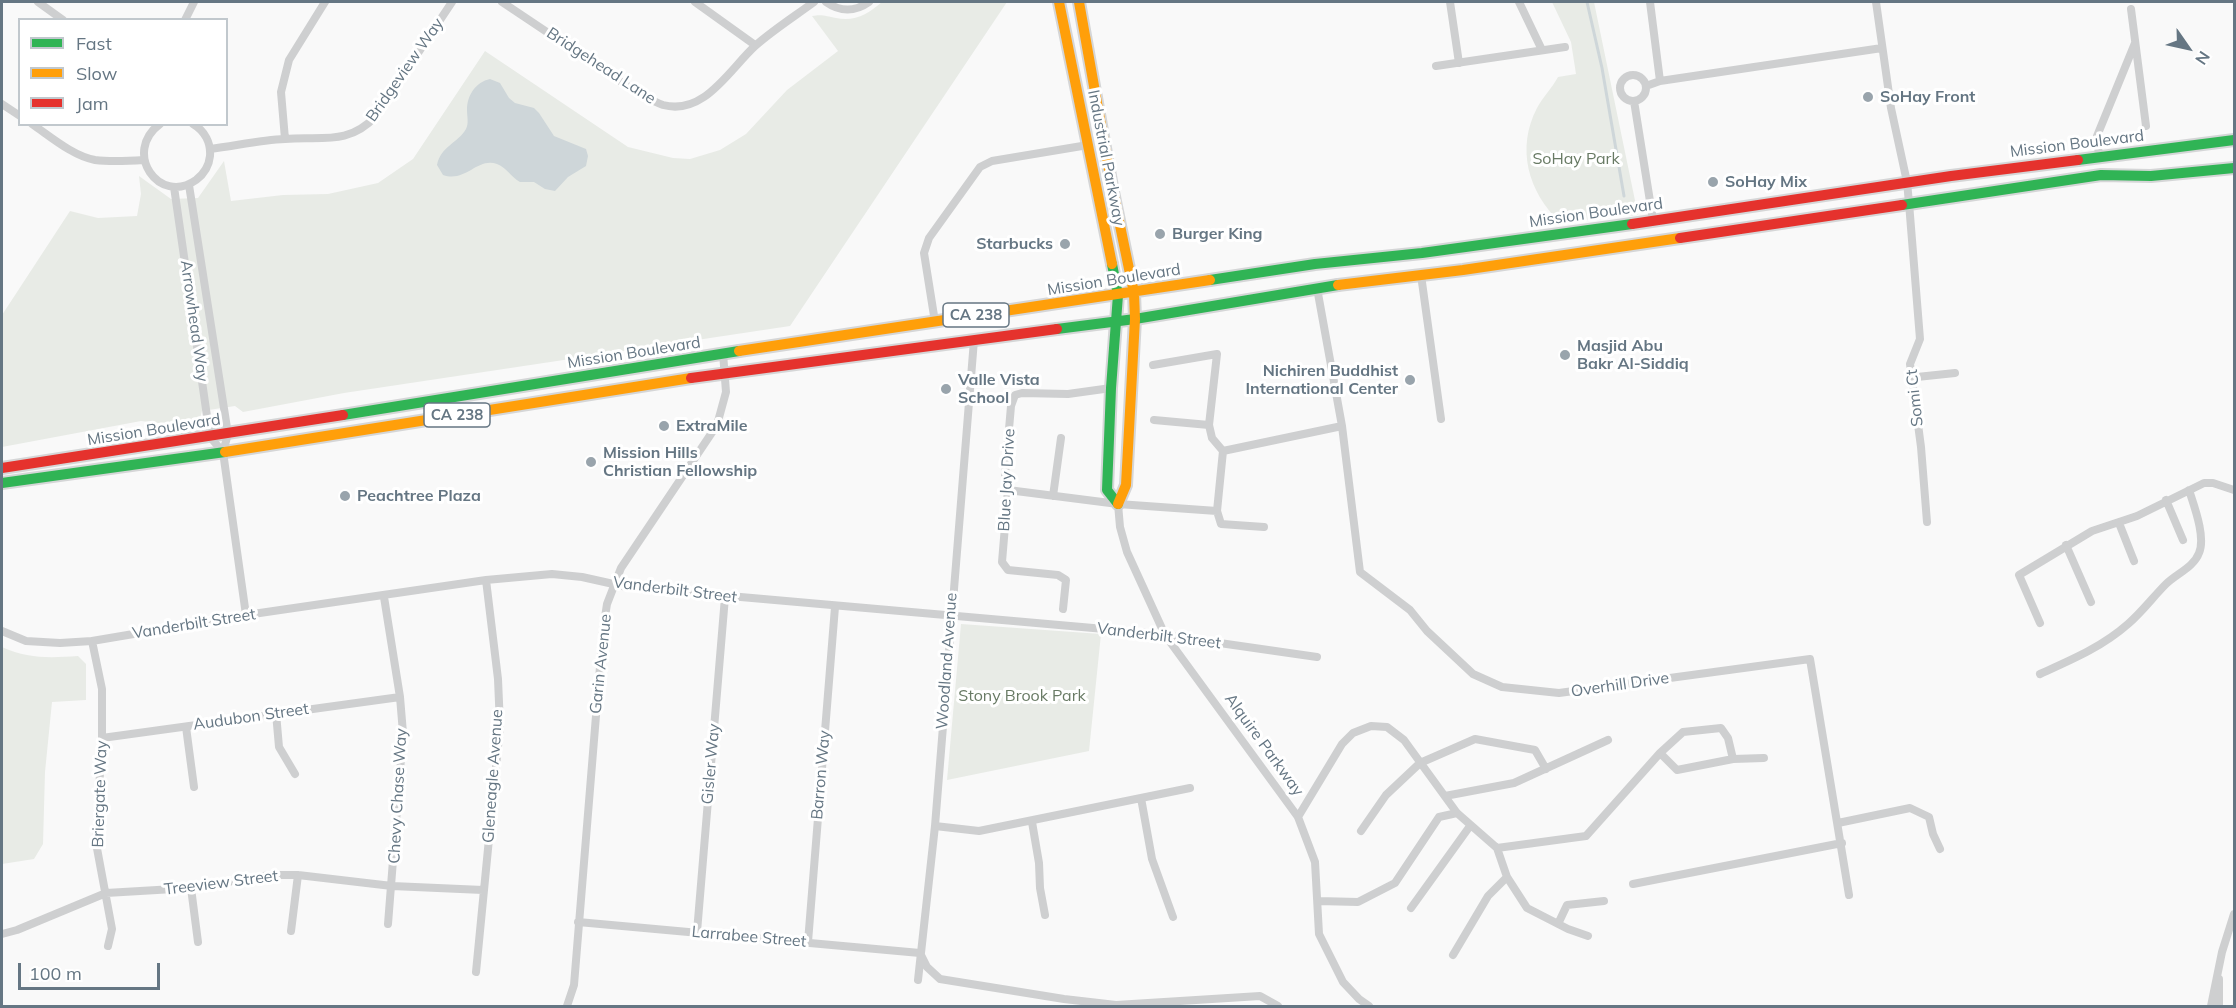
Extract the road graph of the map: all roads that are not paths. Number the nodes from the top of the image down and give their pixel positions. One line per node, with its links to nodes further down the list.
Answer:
1 (38, 2): 16 (street)
2 (194, 2): 19 (street)
3 (325, 2): 36 (street)
4 (452, 2): 36 (street, Bridgeview Way)
5 (502, 2): 21 (street, Bridgehead Lane)
6 (695, 2): 21 (street)
7 (814, 2): 21 (street, Bridgehead Lane)
8 (826, 2): 9 (street)
9 (869, 2)
10 (1059, 2): 38 (main road, Industrial Parkway)
11 (1079, 2): 50 (main road, Industrial Parkway)
12 (1450, 2): 25 (street)
13 (1519, 2): 24 (street)
14 (1650, 2): 27 (street)
15 (1876, 2): 23 (street, Somi Ct)
16 (48, 4): 18 (street)
17 (2131, 9): 20 (street)
18 (61, 18)
19 (186, 18)
20 (2135, 43): 35 (street); 40 (street)
21 (756, 45)
22 (1565, 47): 24 (street)
23 (1882, 48): 27 (street); 43 (street, Somi Ct)
24 (1542, 50): 25 (street)
25 (1459, 63): 26 (street)
26 (1436, 66)
27 (1660, 81): 28 (street)
28 (1646, 86): 29 (street); 29 (street)
29 (1634, 101): 47 (street)
30 (2, 104): 31 (street)
31 (18, 115)
32 (35, 126): 41 (street)
33 (158, 126): 41 (street)
34 (195, 126): 39 (street)
35 (2146, 126)
36 (285, 139): 39 (street, Bridgeview Way)
37 (2235, 140): 40 (main road, Mission Boulevard)
38 (1088, 145): 51 (main road, Industrial Parkway); 54 (street)
39 (210, 149): 44 (street)
40 (2099, 156): 43 (main road, Mission Boulevard)
41 (144, 160): 45 (street)
42 (2235, 168): 46 (main road, Mission Boulevard)
43 (1907, 182): 46 (street, Somi Ct); 47 (main road, Mission Boulevard)
44 (189, 185): 45 (street); 66 (street, Arrowhead Way)
45 (174, 187): 67 (street, Arrowhead Way)
46 (1909, 203): 48 (main road, Mission Boulevard); 60 (street, Somi Ct)
47 (1653, 220): 50 (main road, Mission Boulevard)
48 (1421, 275): 49 (main road, Mission Boulevard); 62 (street)
49 (1317, 288): 52 (main road, Mission Boulevard); 65 (street, Overhill Drive)
50 (1134, 293): 51 (main road, Mission Boulevard / CA 238); 52 (main road, Industrial Parkway)
51 (1118, 295): 53 (main road, Industrial Parkway); 54 (main road, Mission Boulevard / CA 238)
52 (1136, 319): 53 (main road, Mission Boulevard / CA 238); 78 (main road, Alquire Parkway)
53 (1118, 321): 55 (main road, Mission Boulevard / CA 238); 61 (main road, Alquire Parkway)
54 (935, 322): 56 (main road, Mission Boulevard / CA 238)
55 (974, 340): 58 (main road, Mission Boulevard / CA 238); 94 (street, Woodland Avenue)
56 (723, 354): 58 (street, Garin Avenue); 66 (main road, Mission Boulevard / CA 238)
57 (1153, 365): 64 (street)
58 (725, 373): 70 (main road, Mission Boulevard / CA 238); 87 (street, Garin Avenue)
59 (1955, 373): 60 (street)
60 (1912, 382): 80 (street, Somi Ct)
61 (1111, 388): 73 (street, Blue Jay Drive); 78 (main road, Alquire Parkway)
62 (1441, 419)
63 (1154, 420): 64 (street)
64 (1209, 425): 69 (street)
65 (1341, 426): 69 (street); 119 (street, Overhill Drive)
66 (228, 434): 67 (main road, Mission Boulevard / CA 238); 70 (street, Arrowhead Way)
67 (210, 437): 70 (street); 71 (main road, Mission Boulevard / CA 238)
68 (1060, 438): 76 (street)
69 (1223, 451): 79 (street)
70 (223, 452): 72 (main road, Mission Boulevard / CA 238); 93 (street, Arrowhead Way)
71 (2, 468)
72 (2, 483)
73 (1008, 490): 76 (street); 92 (street, Blue Jay Drive)
74 (2189, 490): 75 (street); 77 (street); 100 (street)
75 (2235, 490)
76 (1053, 496): 78 (street)
77 (2166, 500): 81 (street); 83 (street)
78 (1118, 504): 79 (street); 97 (street, Alquire Parkway)
79 (1217, 511): 82 (street)
80 (1927, 522)
81 (2119, 524): 84 (street); 85 (street)
82 (1264, 527)
83 (2183, 540)
84 (2066, 545): 90 (street); 95 (street)
85 (2134, 561)
86 (486, 580): 87 (street, Vanderbilt Street); 88 (street, Vanderbilt Street); 131 (street, Gleneagle Avenue)
87 (615, 584): 89 (street, Vanderbilt Street); 140 (street, Garin Avenue)
88 (384, 597): 93 (street, Vanderbilt Street); 101 (street, Chevy Chase Way)
89 (725, 597): 91 (street, Vanderbilt Street); 144 (street, Gisler Way)
90 (2091, 602)
91 (835, 607): 94 (street, Vanderbilt Street); 148 (street, Barron Way)
92 (1063, 609)
93 (246, 615): 98 (street, Vanderbilt Street)
94 (951, 616): 97 (street, Vanderbilt Street); 120 (street, Woodland Avenue)
95 (2040, 623)
96 (2, 632): 98 (street, Vanderbilt Street)
97 (1165, 635): 99 (street, Vanderbilt Street); 117 (street, Alquire Parkway)
98 (92, 641): 104 (street, Briergate Way)
99 (1317, 657)
100 (2040, 674)
101 (400, 697): 102 (street, Audubon Street); 129 (street, Chevy Chase Way)
102 (276, 713): 103 (street, Audubon Street); 111 (street)
103 (186, 727): 104 (street, Audubon Street); 112 (street)
104 (102, 738): 132 (street, Briergate Way)
105 (1608, 740): 110 (street)
106 (1660, 753): 108 (street); 108 (street); 124 (street)
107 (1764, 758): 108 (street)
108 (1733, 759)
109 (1420, 763): 110 (street); 114 (street); 117 (street); 122 (street)
110 (1546, 769): 114 (street)
111 (295, 774)
112 (194, 787)
113 (1190, 788): 115 (street)
114 (1444, 796): 116 (street)
115 (1141, 798): 118 (street); 139 (street)
116 (1457, 813): 121 (street); 134 (street)
117 (1298, 817): 134 (street, Alquire Parkway)
118 (1032, 822): 120 (street); 138 (street)
119 (1838, 823): 123 (street, Overhill Drive); 125 (street)
120 (934, 826): 150 (street, Woodland Avenue)
121 (1470, 826): 124 (street); 136 (street)
122 (1361, 831)
123 (1842, 843): 128 (street); 133 (street, Overhill Drive)
124 (1497, 848): 127 (street)
125 (1940, 849)
126 (298, 875): 129 (street, Treeview Street); 130 (street, Treeview Street); 143 (street)
127 (1507, 877): 142 (street); 151 (street)
128 (1633, 884)
129 (392, 886): 131 (street, Treeview Street); 141 (street, Chevy Chase Way)
130 (191, 888): 132 (street, Treeview Street); 147 (street)
131 (483, 890): 152 (street, Gleneagle Avenue)
132 (106, 893): 145 (street, Treeview Street); 149 (street, Briergate Way)
133 (1850, 895)
134 (1318, 901): 157 (street, Alquire Parkway)
135 (1604, 901): 142 (street)
136 (1411, 908)
137 (2235, 914): 153 (street)
138 (1045, 915)
139 (1173, 917)
140 (578, 922): 144 (street, Larrabee Street); 155 (street, Garin Avenue)
141 (388, 924)
142 (1558, 924): 146 (street)
143 (291, 932)
144 (697, 932): 148 (street, Larrabee Street)
145 (2, 934)
146 (1587, 936)
147 (198, 942)
148 (808, 942): 150 (street, Larrabee Street)
149 (108, 946)
150 (920, 953): 154 (street, Woodland Avenue); 156 (street)
151 (1454, 955)
152 (476, 972)
153 (2218, 975): 158 (street); 159 (street)
154 (918, 980)
155 (567, 1006)
156 (1278, 1006)
157 (1370, 1006)
158 (2211, 1006)
159 (2219, 1006)

